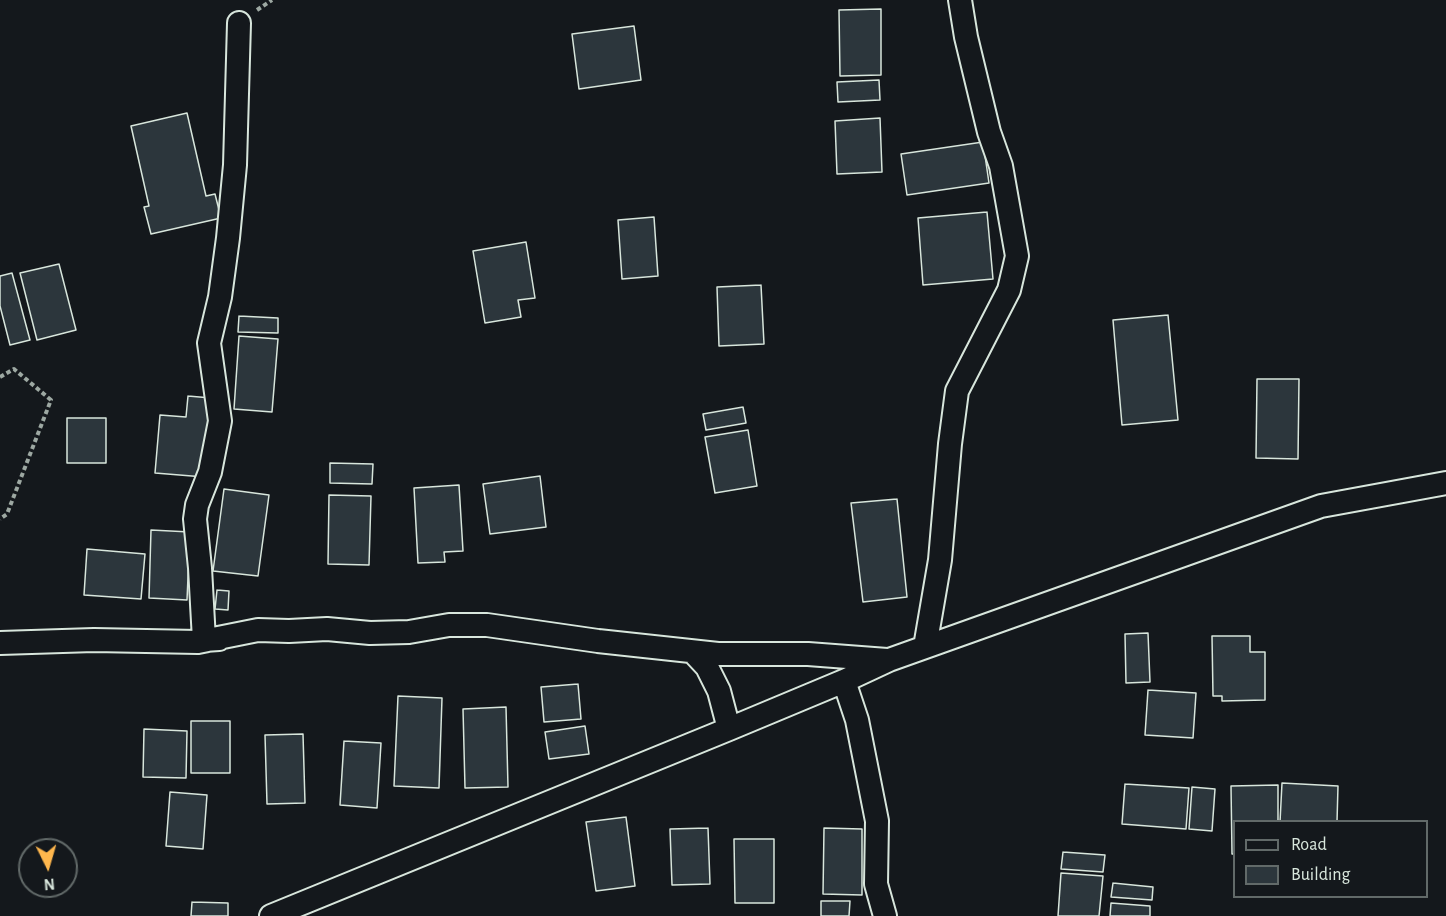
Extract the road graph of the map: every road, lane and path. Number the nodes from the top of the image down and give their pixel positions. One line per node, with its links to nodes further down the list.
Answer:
1 (960, 0): 8 (street)
2 (239, 23): 6 (street)
3 (0, 377): 5 (path)
4 (1446, 483): 8 (street)
5 (0, 519)
6 (204, 640): 7 (street); 9 (street)
7 (0, 643)
8 (925, 647): 10 (street)
9 (693, 652): 10 (street); 12 (street)
10 (889, 660): 11 (street)
11 (844, 681): 12 (street); 14 (street)
12 (729, 729): 13 (street)
13 (271, 916)
14 (885, 916)

